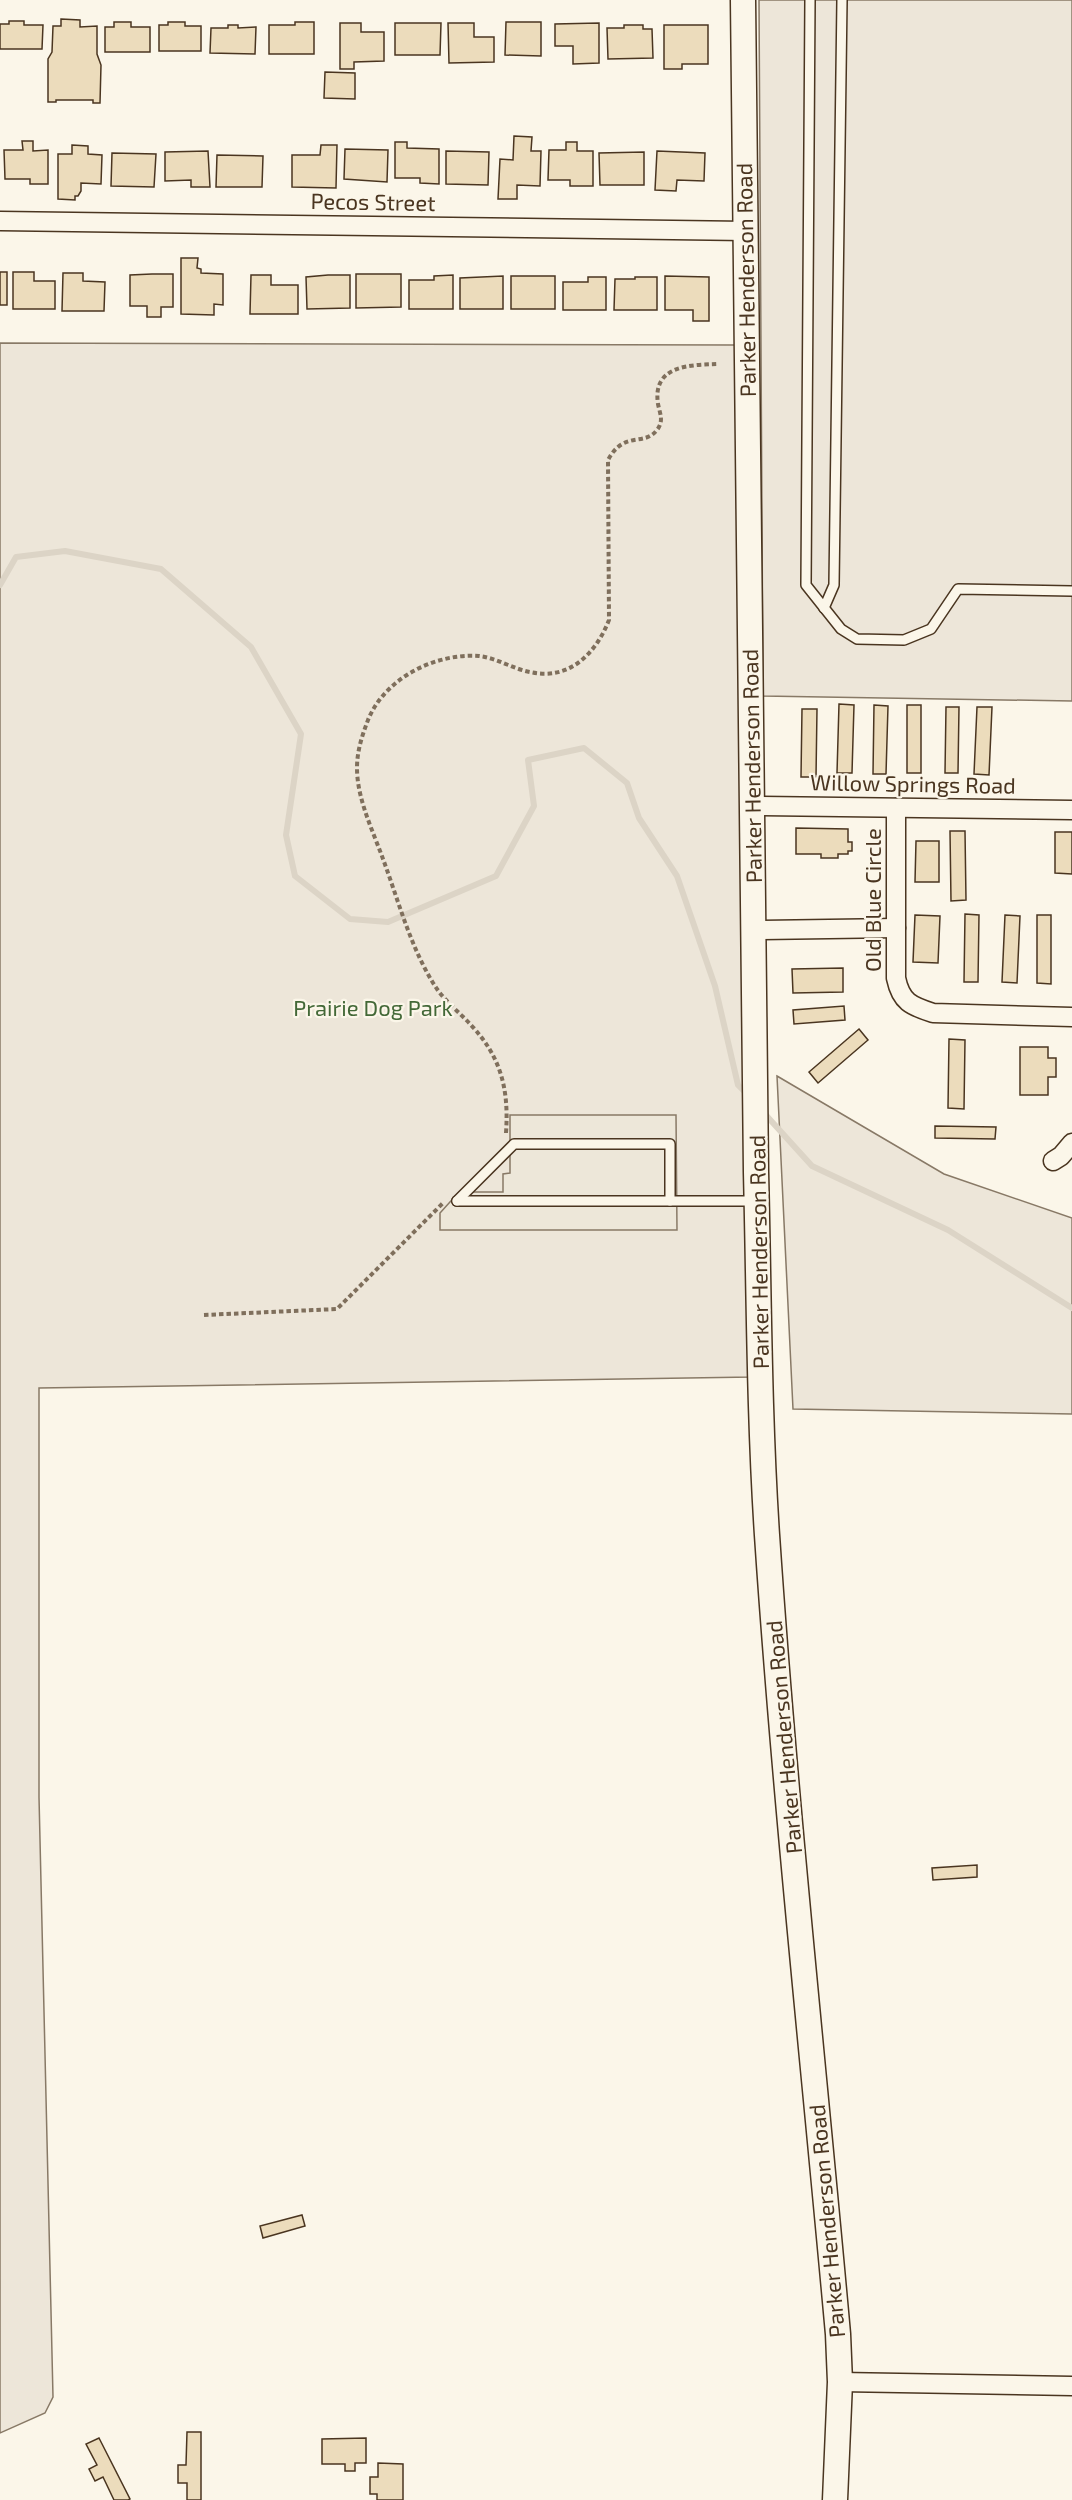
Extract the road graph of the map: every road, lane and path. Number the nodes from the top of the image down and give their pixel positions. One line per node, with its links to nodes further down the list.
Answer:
1 (743, 0): 5 (street, Parker Henderson Road)
2 (810, 0): 8 (lane)
3 (842, 0): 8 (lane)
4 (0, 221): 5 (street, Pecos Street)
5 (746, 231): 9 (street, Parker Henderson Road)
6 (717, 364): 15 (path)
7 (1072, 591): 8 (lane)
8 (824, 608)
9 (753, 806): 10 (street, Willow Springs Road); 13 (street, Parker Henderson Road)
10 (896, 807): 11 (street, Willow Springs Road); 12 (street, Old Blue Circle)
11 (1072, 810)
12 (896, 928): 13 (street); 14 (street, Old Blue Circle)
13 (754, 930): 20 (street, Parker Henderson Road)
14 (1072, 1017)
15 (506, 1138)
16 (1072, 1143): 17 (street)
17 (1053, 1161)
18 (448, 1198): 21 (path)
19 (670, 1201): 19 (lane); 20 (lane)
20 (757, 1201): 22 (street, Parker Henderson Road)
21 (204, 1315)
22 (840, 2382): 23 (street); 24 (street, Parker Henderson Road)
23 (1072, 2386)
24 (836, 2500)

